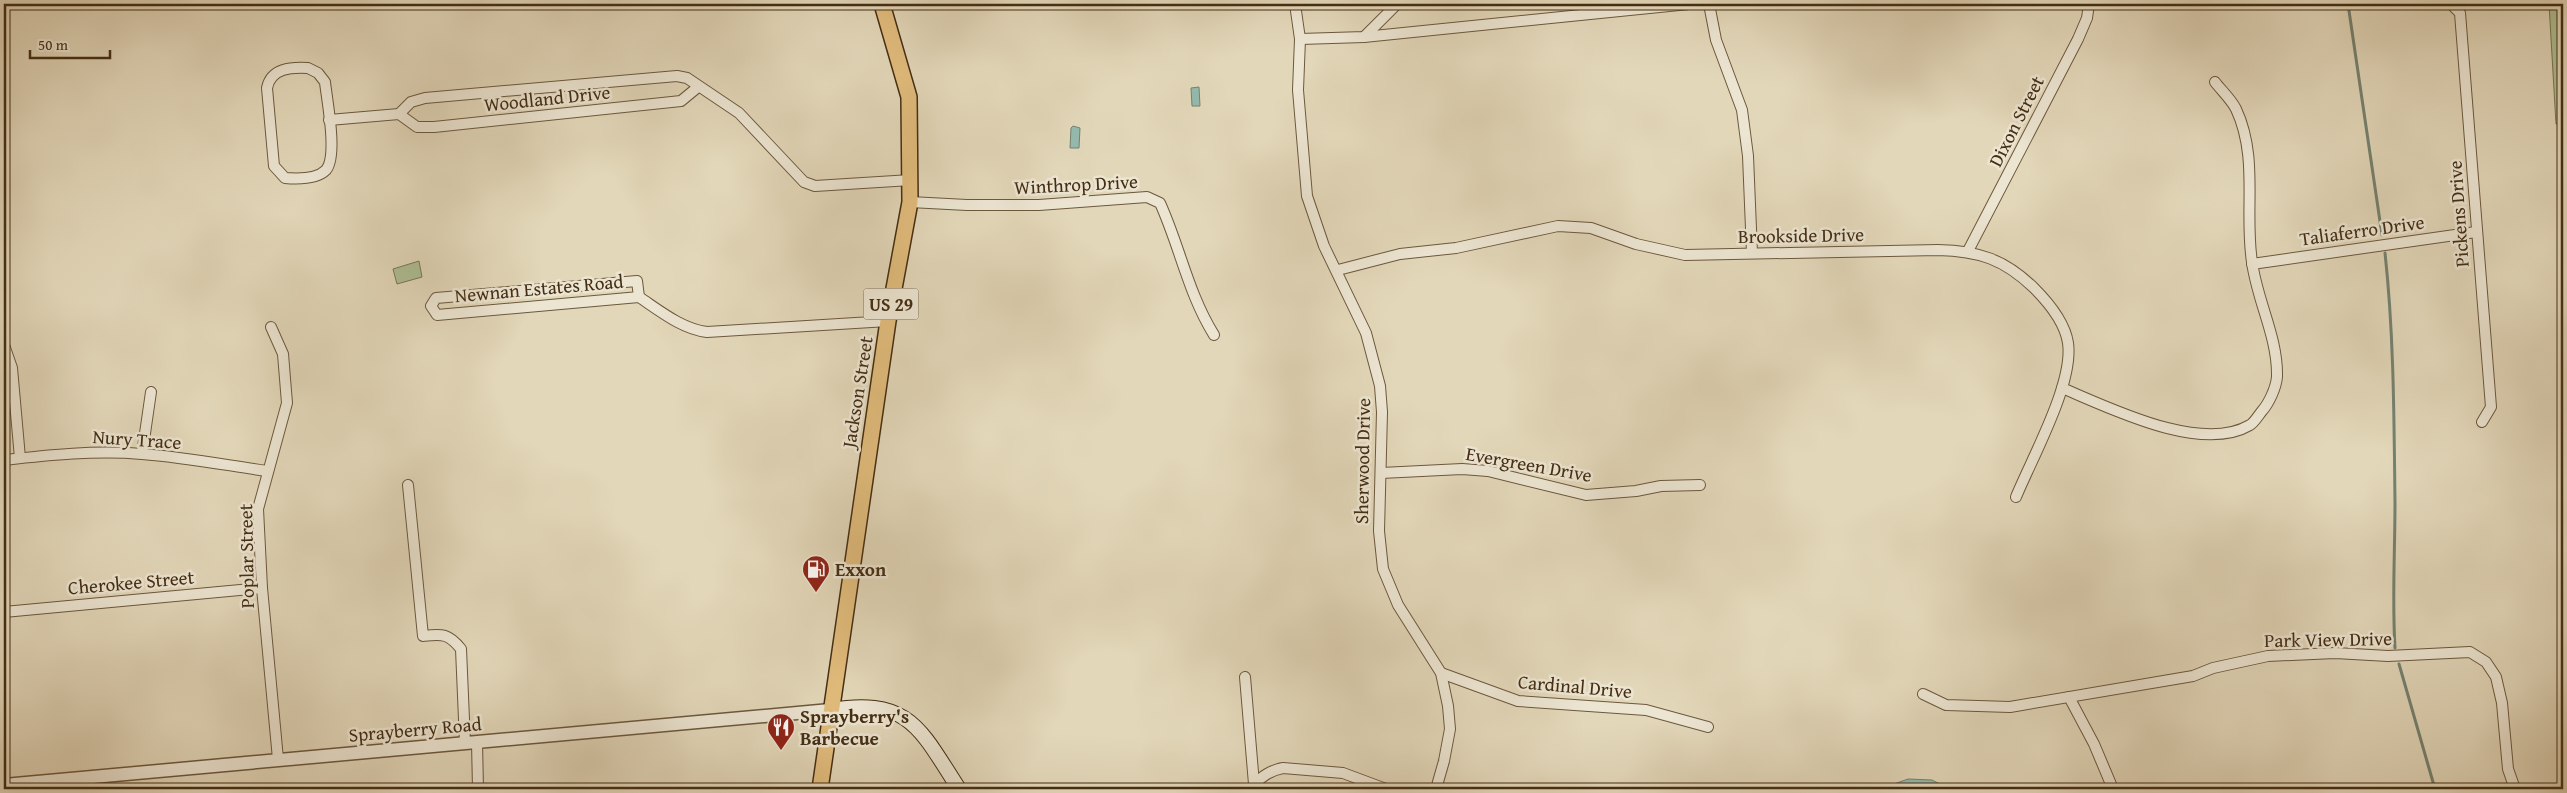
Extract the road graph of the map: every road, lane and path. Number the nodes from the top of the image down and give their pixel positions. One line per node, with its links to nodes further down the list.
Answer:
1 (882, 4): 14 (main road, Jackson Street / US 29)
2 (1295, 4): 9 (street, Sherwood Drive)
3 (1397, 4): 8 (street)
4 (1689, 4): 8 (street)
5 (1708, 4): 18 (street)
6 (2089, 4): 17 (street, Dixon Street)
7 (2451, 4): 16 (street, Pickens Drive)
8 (1364, 37): 9 (street)
9 (1300, 39): 20 (street, Sherwood Drive)
10 (2215, 82): 19 (street)
11 (698, 87): 12 (street, Woodland Drive); 12 (street, Woodland Drive); 14 (street, Woodland Drive)
12 (399, 114): 13 (street)
13 (329, 120): 13 (street)
14 (911, 180): 15 (main road, Jackson Street / US 29)
15 (910, 202): 22 (main road, Jackson Street / US 29); 24 (street, Winthrop Drive)
16 (2476, 232): 19 (street, Taliaferro Drive); 28 (street, Pickens Drive)
17 (1968, 251): 18 (street, Brookside Drive); 26 (street, Brookside Drive)
18 (1752, 253): 20 (street, Brookside Drive)
19 (2252, 264): 26 (street)
20 (1338, 270): 33 (street, Sherwood Drive)
21 (638, 298): 21 (street, Newnan Estates Road); 22 (street)
22 (888, 321): 43 (main road, Jackson Street / US 29)
23 (271, 327): 32 (street, Poplar Street)
24 (1214, 335)
25 (4, 345): 30 (street)
26 (2062, 388): 36 (street, Brookside Drive)
27 (150, 392): 29 (street)
28 (2482, 422)
29 (142, 454): 30 (street, Nury Trace); 32 (street, Nury Trace)
30 (20, 458): 31 (street, Nury Trace)
31 (4, 460)
32 (267, 471): 37 (street, Poplar Street)
33 (1381, 473): 35 (street, Evergreen Drive); 39 (street, Sherwood Drive)
34 (408, 484): 45 (street)
35 (1700, 485)
36 (2016, 497)
37 (262, 588): 38 (street, Cherokee Street); 46 (street, Poplar Street)
38 (4, 612)
39 (1440, 673): 44 (street, Cardinal Drive); 53 (street, Sherwood Drive)
40 (1245, 677): 48 (street)
41 (1923, 694): 42 (street, Park View Drive)
42 (2069, 697): 54 (street); 55 (street, Park View Drive)
43 (830, 710): 45 (street, Sprayberry Road); 50 (main road, Jackson Street / US 29); 51 (main road)
44 (1708, 727)
45 (471, 743): 46 (street, Sprayberry Road); 49 (street)
46 (278, 759): 47 (street, Sprayberry Road)
47 (4, 785)
48 (1254, 787): 52 (street)
49 (478, 789)
50 (820, 789)
51 (959, 789)
52 (1386, 789)
53 (1436, 789)
54 (2113, 789)
55 (2515, 789)

